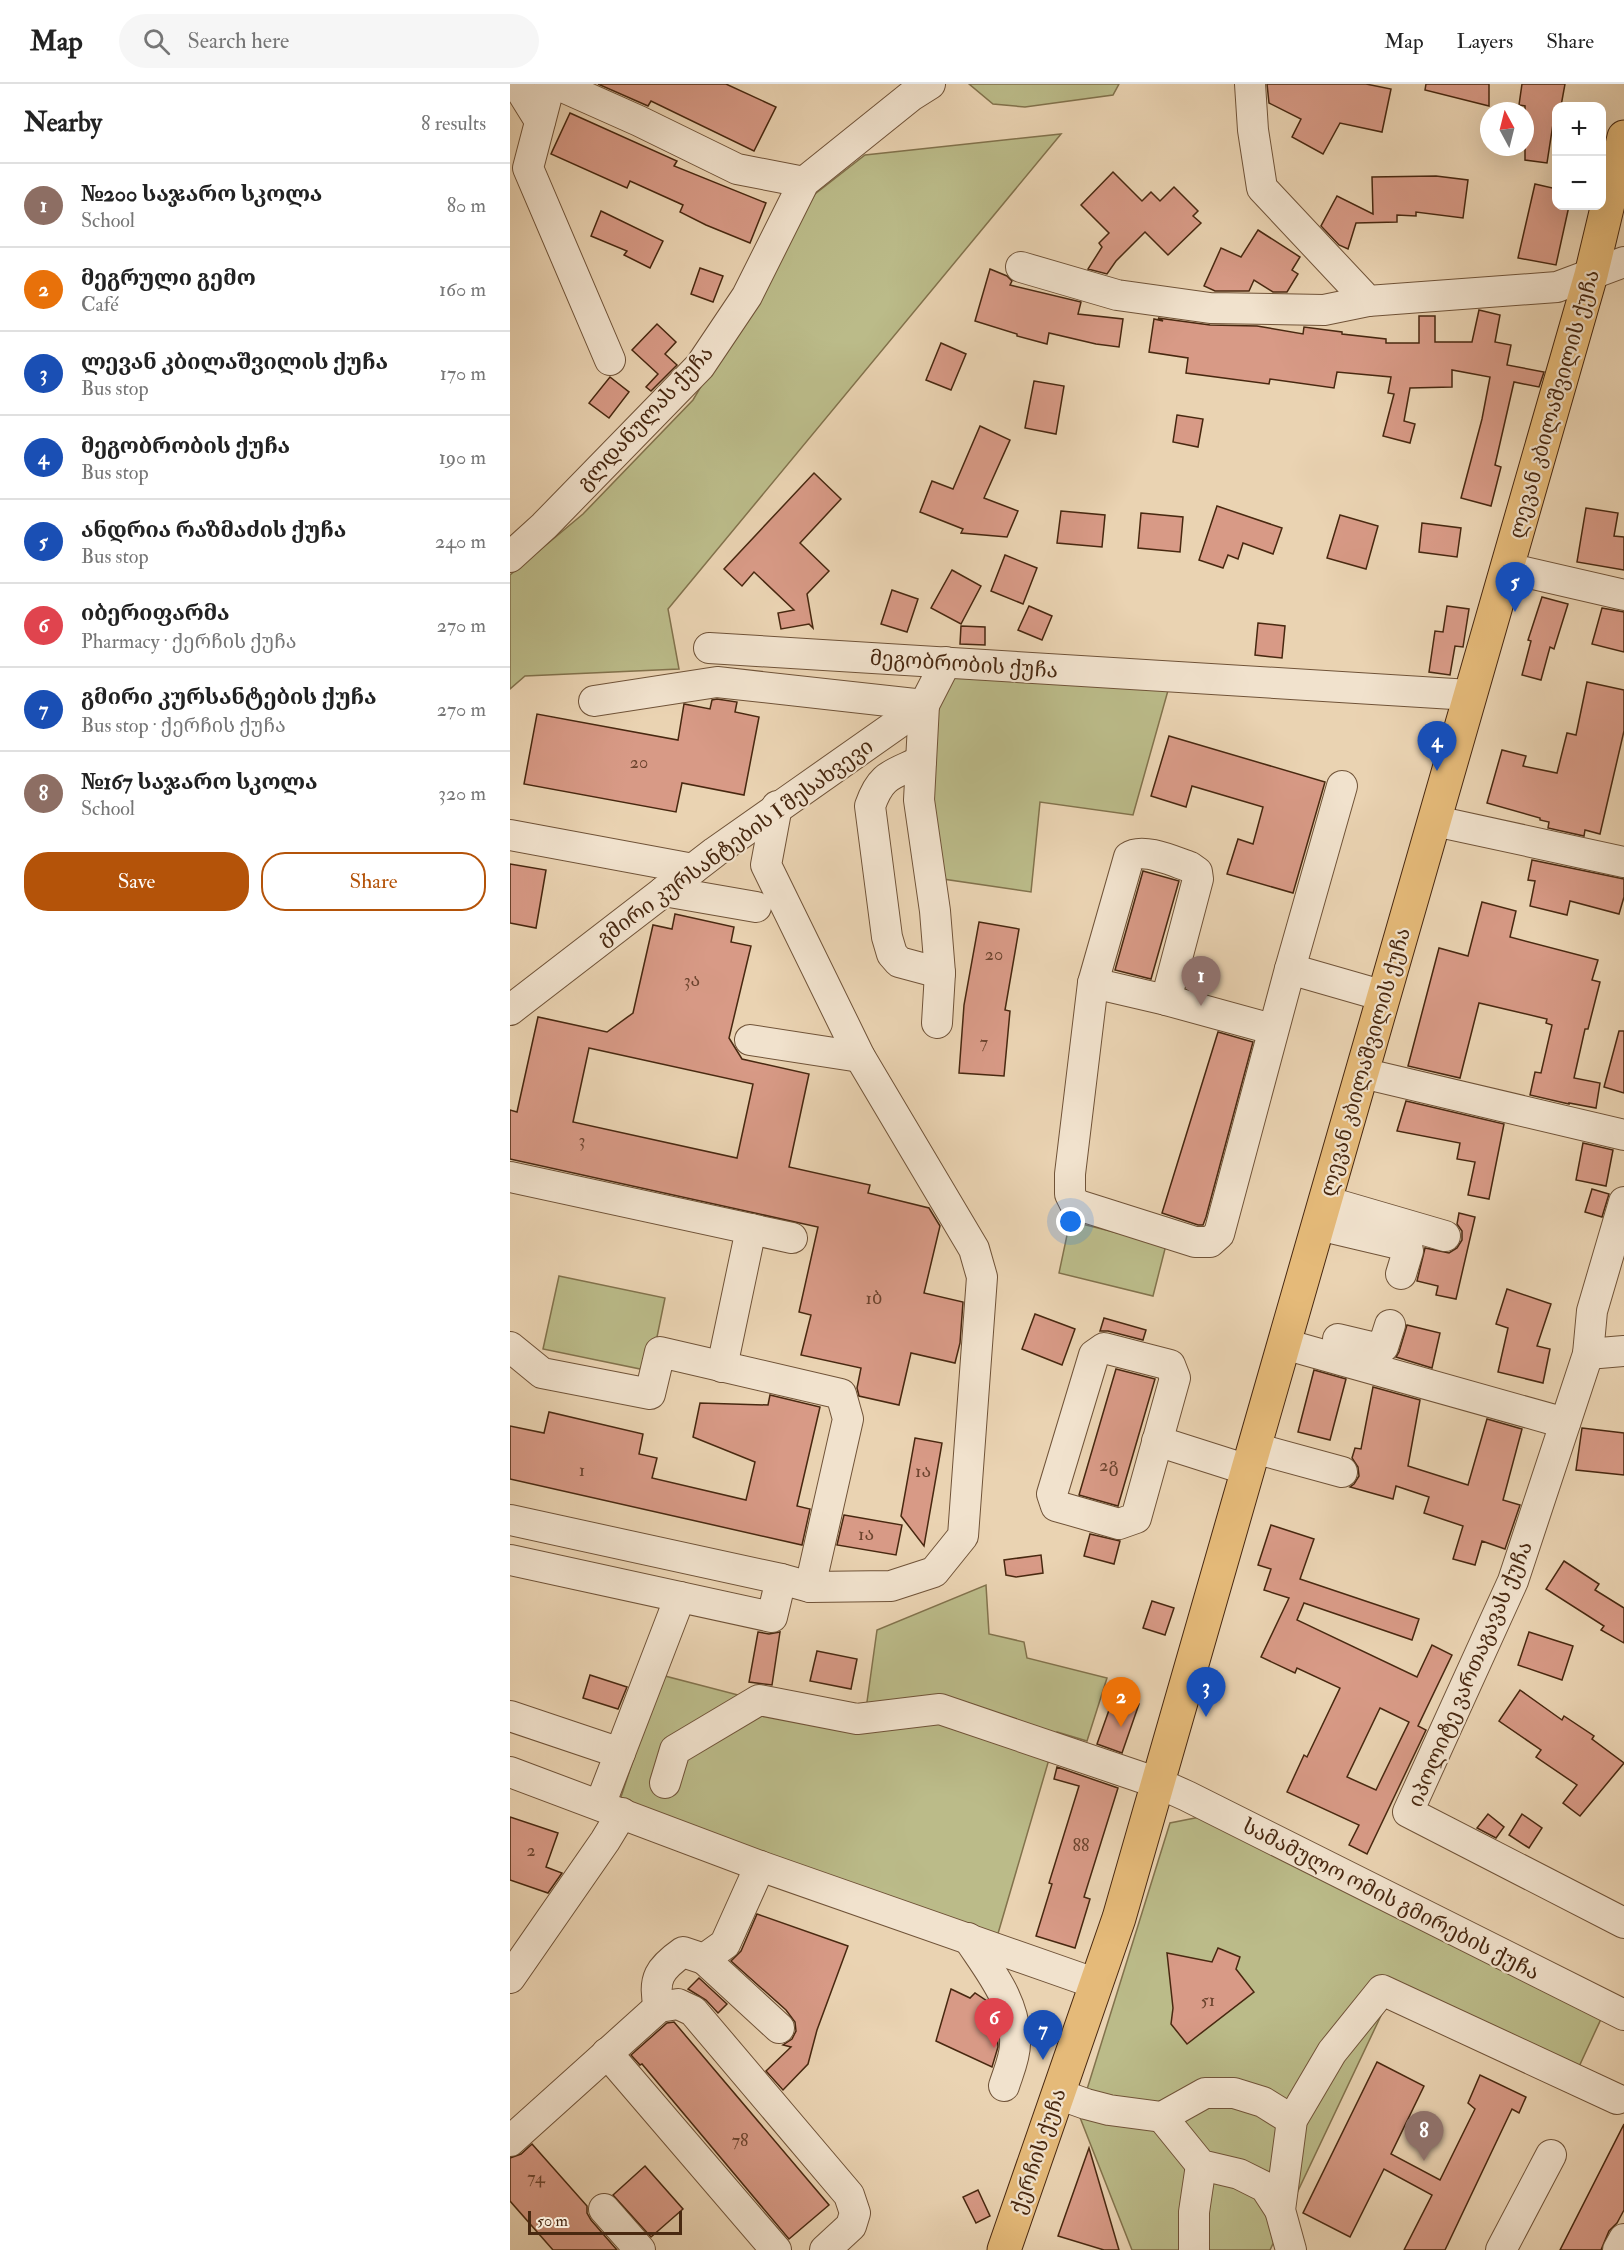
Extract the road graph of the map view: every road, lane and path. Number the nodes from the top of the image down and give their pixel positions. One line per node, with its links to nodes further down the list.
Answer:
1 (517, 84): 6 (street)
2 (550, 84): 6 (street)
3 (556, 84): 8 (street)
4 (930, 84): 8 (street, გლდანულას ქუჩა)
5 (1250, 84): 12 (street)
6 (540, 121): 13 (street)
7 (1624, 137): 11 (main road, ლევან კბილაშვილის ქუჩა)
8 (804, 182): 14 (street, გლდანულას ქუჩა)
9 (1624, 262): 11 (street)
10 (1022, 267): 12 (street)
11 (1591, 275): 12 (street); 15 (main road, ლევან კბილაშვილის ქუჩა)
12 (1368, 301)
13 (610, 360)
14 (510, 557)
15 (1507, 568): 16 (street); 19 (main road, ლევან კბილაშვილის ქუჩა)
16 (1624, 595)
17 (708, 648): 18 (street, მეგობრობის ქუჩა)
18 (946, 662): 19 (street, მეგობრობის ქუჩა); 21 (street, გმირი კურსანტების I შესახვევი)
19 (1470, 696): 25 (main road, ლევან კბილაშვილის ქუჩა)
20 (594, 701): 21 (street)
21 (924, 705): 22 (street); 24 (street, გმირი კურსანტების I შესახვევი)
22 (921, 760): 33 (street); 33 (street)
23 (1342, 786): 32 (street)
24 (777, 806): 27 (street, გმირი კურსანტების I შესახვევი); 29 (street)
25 (1435, 820): 28 (street); 35 (main road, ლევან კბილაშვილის ქუჩა)
26 (510, 835): 27 (street)
27 (704, 860): 29 (street); 30 (street, გმირი კურსანტების I შესახვევი)
28 (1624, 862)
29 (766, 865): 41 (street)
30 (664, 891): 31 (street); 37 (street, გმირი კურსანტების I შესახვევი)
31 (756, 907)
32 (1290, 969): 35 (street); 39 (street)
33 (940, 973): 38 (street)
34 (1093, 983): 36 (street); 36 (street); 39 (street)
35 (1384, 996): 42 (main road, ლევან კბილაშვილის ქუჩა)
36 (1166, 1000): 39 (street)
37 (510, 1010)
38 (937, 1023)
39 (1272, 1029)
40 (750, 1040): 41 (street)
41 (860, 1056): 64 (street)
42 (1362, 1072): 43 (street); 46 (main road, ლევან კბილაშვილის ქუჩა)
43 (1624, 1135)
44 (510, 1177): 47 (street)
45 (1624, 1202): 55 (street, იპოლიტე ვართაგავას ქუჩა)
46 (1322, 1213): 48 (street); 50 (street); 52 (main road, ლევან კბილაშვილის ქუჩა)
47 (751, 1229): 49 (street); 56 (street)
48 (1445, 1236)
49 (792, 1238)
50 (1401, 1274)
51 (1390, 1325): 52 (street)
52 (1287, 1335): 57 (street); 59 (main road, ლევან კბილაშვილის ქუჩა)
53 (510, 1347): 56 (street)
54 (1624, 1351): 55 (street)
55 (1588, 1354): 57 (street, იპოლიტე ვართაგავას ქუჩა)
56 (722, 1367): 64 (street)
57 (1565, 1423): 73 (street, იპოლიტე ვართაგავას ქუჩა)
58 (1157, 1441): 58 (street); 59 (street)
59 (1251, 1459): 60 (street); 70 (main road, ლევან კბილაშვილის ქუჩა)
60 (1342, 1472)
61 (510, 1520): 63 (street)
62 (510, 1560): 65 (street)
63 (780, 1579): 64 (street); 65 (street)
64 (810, 1587)
65 (680, 1597): 67 (street)
66 (510, 1716): 67 (street)
67 (620, 1753): 71 (street)
68 (510, 1772): 71 (street)
69 (665, 1783): 70 (street, სამამულო ომის გმირების ქუჩა)
70 (1158, 1783): 77 (main road, ლევან კბილაშვილის ქუჩა); 79 (street, სამამულო ომის გმირების ქუჩა)
71 (611, 1809): 72 (street); 76 (street)
72 (760, 1866): 74 (street); 75 (street)
73 (1624, 1923)
74 (968, 1938): 77 (street); 82 (street)
75 (704, 1959): 78 (street); 80 (street)
76 (510, 1978)
77 (1097, 1984): 83 (main road, ქერჩის ქუჩა)
78 (659, 2007): 81 (street); 95 (street)
79 (1623, 2013)
80 (779, 2028)
81 (607, 2053): 87 (street); 94 (street)
82 (1004, 2086)
83 (1058, 2094): 85 (street); 96 (main road, ქერჩის ქუჩა)
84 (1617, 2100): 86 (street)
85 (1162, 2117): 86 (street); 89 (street)
86 (1292, 2120): 91 (street)
87 (510, 2141)
88 (1551, 2155): 99 (street)
89 (1201, 2165): 91 (street); 97 (street)
90 (604, 2209): 93 (street)
91 (1280, 2210): 98 (street)
92 (1624, 2239): 100 (street)
93 (640, 2250)
94 (776, 2250)
95 (825, 2250)
96 (1004, 2250)
97 (1194, 2250)
98 (1291, 2250)
99 (1501, 2250)
100 (1618, 2250)

